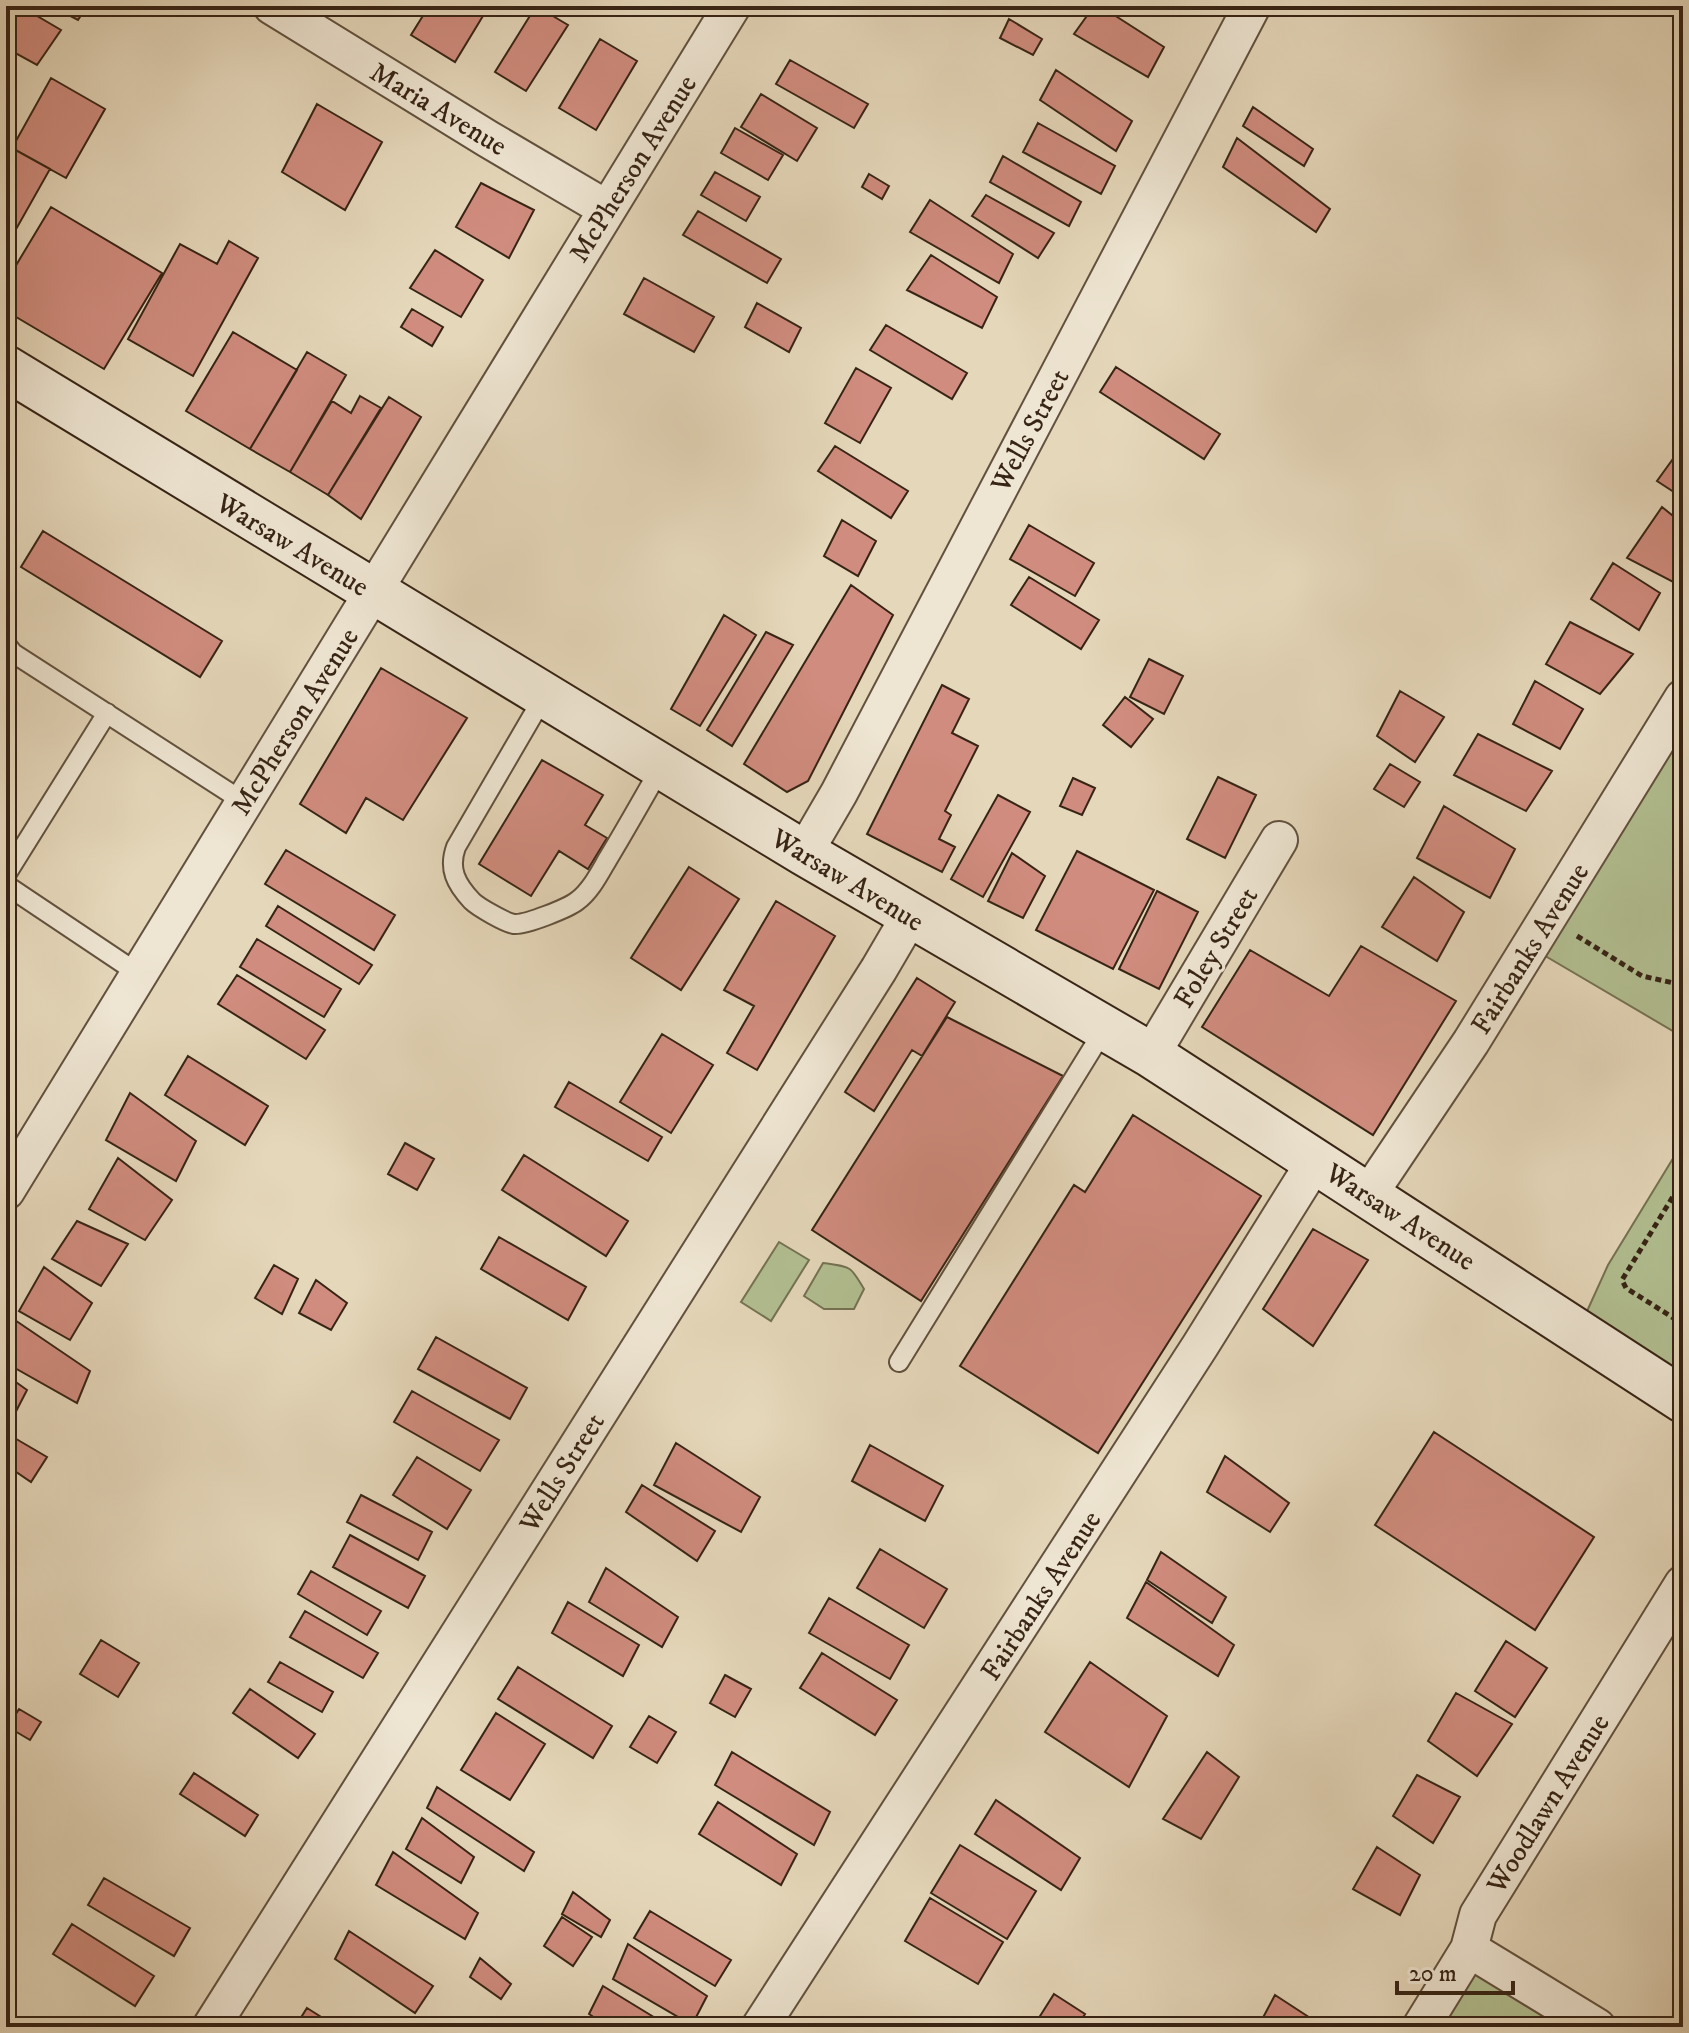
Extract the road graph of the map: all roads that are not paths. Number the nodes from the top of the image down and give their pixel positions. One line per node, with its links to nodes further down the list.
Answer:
1 (272, 6): 4 (street, Maria Avenue)
2 (732, 6): 4 (street, McPherson Avenue)
3 (1252, 6): 14 (street, Wells Street)
4 (607, 209): 6 (street, McPherson Avenue)
5 (6, 368): 6 (main road, Warsaw Avenue)
6 (373, 592): 8 (main road, Warsaw Avenue); 12 (street, McPherson Avenue)
7 (8, 654): 10 (lane)
8 (544, 696): 11 (main road, Warsaw Avenue); 11 (lane)
9 (1683, 698): 23 (street, Fairbanks Avenue)
10 (107, 713): 12 (lane); 15 (lane)
11 (661, 767): 14 (main road, Warsaw Avenue)
12 (244, 802): 18 (street, McPherson Avenue)
13 (1279, 840): 20 (street, Foley Street)
14 (804, 853): 17 (main road, Warsaw Avenue)
15 (6, 875)
16 (6, 885): 18 (lane)
17 (910, 916): 19 (main road, Warsaw Avenue); 28 (street, Wells Street)
18 (139, 974): 22 (street, McPherson Avenue)
19 (1105, 1028): 20 (main road, Warsaw Avenue); 24 (lane)
20 (1151, 1055): 21 (main road, Warsaw Avenue)
21 (1316, 1160): 23 (main road, Warsaw Avenue); 29 (street, Fairbanks Avenue)
22 (6, 1191)
23 (1369, 1194): 25 (main road, Warsaw Avenue)
24 (899, 1362)
25 (1683, 1400)
26 (1683, 1584): 27 (street, Woodlawn Avenue)
27 (1469, 1949): 30 (street, Woodlawn Avenue); 31 (street)
28 (211, 2027)
29 (760, 2027)
30 (1421, 2027)
31 (1597, 2027)

